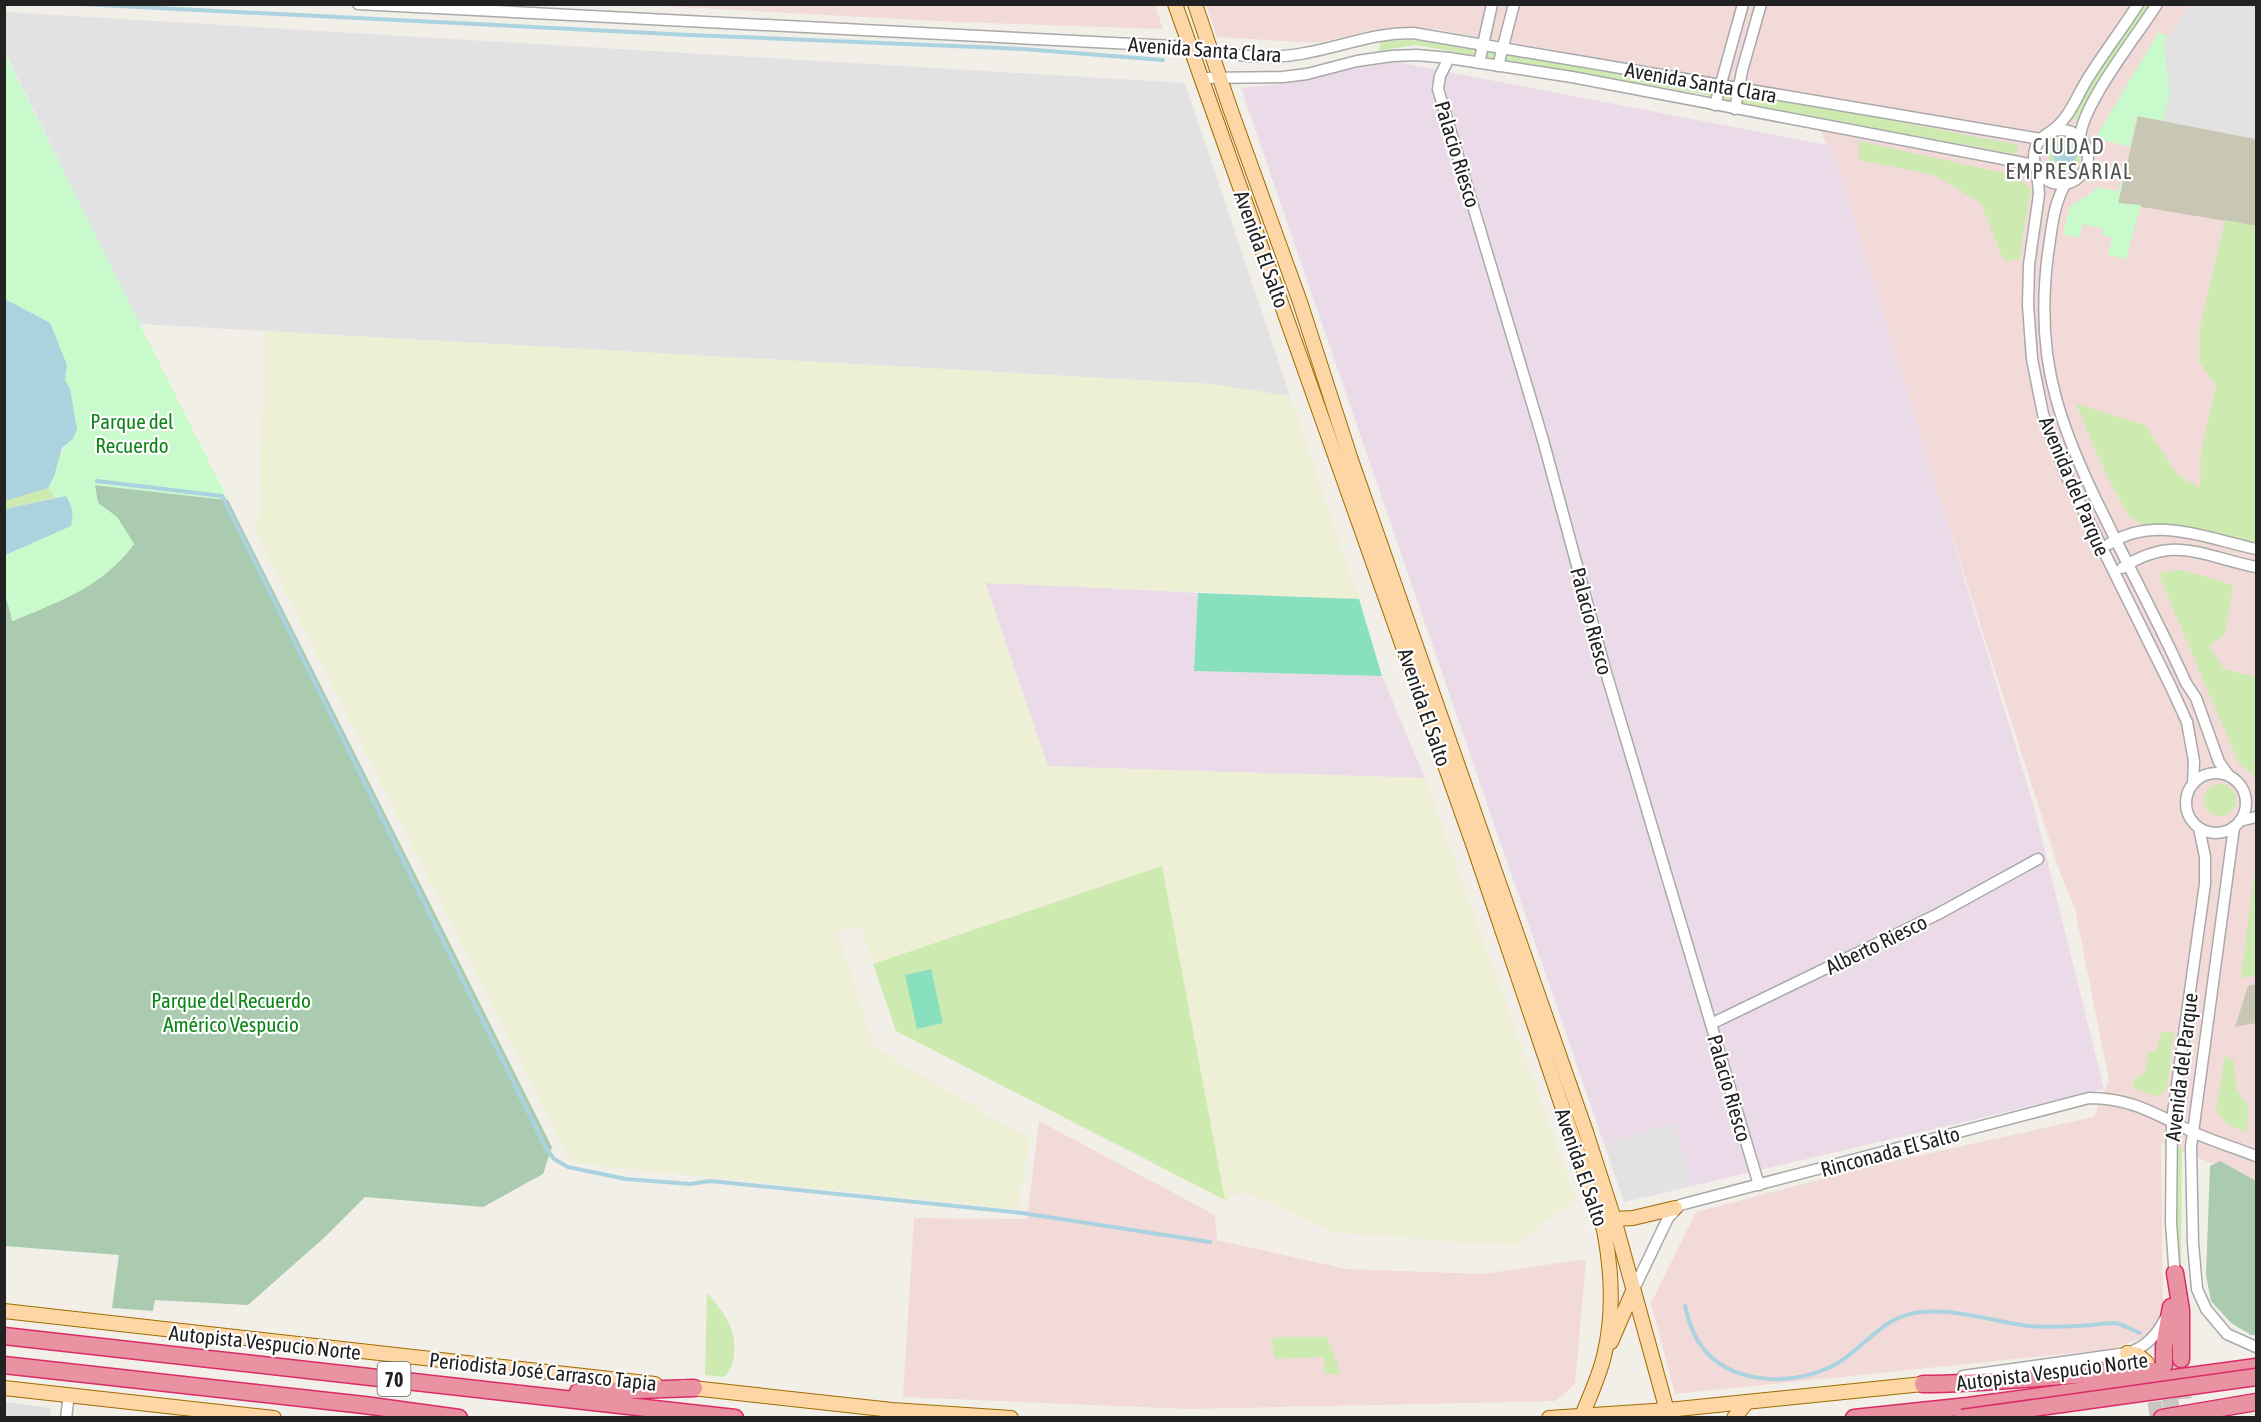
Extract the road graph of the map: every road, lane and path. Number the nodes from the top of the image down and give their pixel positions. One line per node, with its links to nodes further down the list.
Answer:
1 (358, 4): 11 (street, Avenida Santa Clara)
2 (1175, 4): 11 (main road, Avenida El Salto)
3 (1195, 4): 13 (main road, Avenida El Salto)
4 (1492, 4): 10 (street)
5 (1514, 4): 12 (street)
6 (1743, 4): 19 (street)
7 (1761, 4): 20 (street)
8 (2138, 4): 23 (street)
9 (2157, 4): 24 (street)
10 (1483, 44): 12 (street, Avenida Santa Clara); 13 (street, Avenida Santa Clara); 15 (street)
11 (1191, 47): 13 (street, Avenida Santa Clara); 17 (main road, Avenida El Salto)
12 (1503, 48): 16 (street); 19 (street, Avenida Santa Clara)
13 (1212, 51): 18 (main road, Avenida El Salto)
14 (1449, 58): 15 (street, Avenida Santa Clara); 18 (street, Avenida Santa Clara); 41 (street, Palacio Riesco)
15 (1479, 63): 16 (street, Avenida Santa Clara)
16 (1498, 66): 21 (street, Avenida Santa Clara)
17 (1202, 78): 18 (street, Avenida Santa Clara); 55 (main road, Avenida El Salto)
18 (1220, 78): 47 (main road, Avenida El Salto)
19 (1720, 86): 20 (street, Avenida Santa Clara); 21 (street)
20 (1739, 89): 22 (street); 23 (street, Avenida Santa Clara)
21 (1714, 105): 22 (street, Avenida Santa Clara)
22 (1735, 109): 25 (street, Avenida Santa Clara)
23 (2044, 136): 24 (street); 25 (street)
24 (2080, 138): 26 (street)
25 (2036, 168): 26 (street); 28 (street, Avenida del Parque)
26 (2066, 183): 27 (street, Avenida del Parque)
27 (2115, 540): 28 (street); 29 (street); 30 (street, Avenida del Parque)
28 (2102, 549): 32 (street, Avenida del Parque)
29 (2256, 549)
30 (2127, 564): 31 (street); 32 (street); 33 (street, Avenida del Parque)
31 (2256, 567)
32 (2114, 573): 34 (street, Avenida del Parque)
33 (2229, 776): 34 (street); 35 (street)
34 (2193, 784): 39 (street)
35 (2245, 794): 36 (street); 38 (street)
36 (2256, 800)
37 (2256, 818): 38 (street)
38 (2237, 824): 39 (street); 43 (street, Avenida del Parque)
39 (2199, 828): 42 (street, Avenida del Parque)
40 (2038, 859): 41 (street, Alberto Riesco)
41 (1711, 1024): 45 (street, Palacio Riesco)
42 (2172, 1120): 43 (street, Rinconada El Salto); 45 (street, Rinconada El Salto); 48 (street, Avenida del Parque)
43 (2193, 1132): 44 (street, Rinconada El Salto); 53 (street, Avenida del Parque)
44 (2256, 1156)
45 (1759, 1185): 46 (street, Rinconada El Salto)
46 (1675, 1208): 47 (main road); 49 (street)
47 (1614, 1219): 49 (main road, Avenida El Salto)
48 (2175, 1273): 50 (street, Avenida del Parque); 56 (highway)
49 (1633, 1291): 55 (main road); 71 (main road, Avenida El Salto)
50 (2170, 1307): 54 (street, Avenida del Parque); 57 (highway)
51 (4, 1311): 64 (main road, Periodista José Carrasco Tapia)
52 (4, 1336): 66 (highway, Autopista Vespucio Norte / 70)
53 (2256, 1347)
54 (2127, 1353): 57 (main road); 62 (street)
55 (1604, 1358): 73 (main road, Avenida El Salto)
56 (2181, 1359)
57 (2156, 1364)
58 (4, 1365): 69 (highway, 70)
59 (2256, 1367): 60 (highway, Autopista Vespucio Norte)
60 (2215, 1372): 62 (highway); 82 (highway, Autopista Vespucio Norte)
61 (2256, 1377): 83 (highway, bridge)
62 (1923, 1384): 67 (main road)
63 (4, 1388): 65 (main road)
64 (694, 1388): 66 (highway); 79 (main road, Periodista José Carrasco Tapia)
65 (69, 1394): 72 (main road); 74 (street)
66 (528, 1394): 78 (highway, Autopista Vespucio Norte / 70)
67 (1747, 1402): 71 (main road); 81 (main road)
68 (2256, 1402): 84 (highway)
69 (364, 1405): 76 (highway); 77 (highway, 70)
70 (2256, 1412): 85 (highway)
71 (1668, 1414): 73 (main road)
72 (240, 1415): 75 (main road)
73 (1582, 1416): 80 (main road)
74 (66, 1418)
75 (274, 1418)
76 (406, 1418)
77 (459, 1418)
78 (735, 1418)
79 (1011, 1418)
80 (1550, 1418)
81 (1734, 1418)
82 (1854, 1418)
83 (1962, 1418)
84 (2162, 1418)
85 (2228, 1418)

